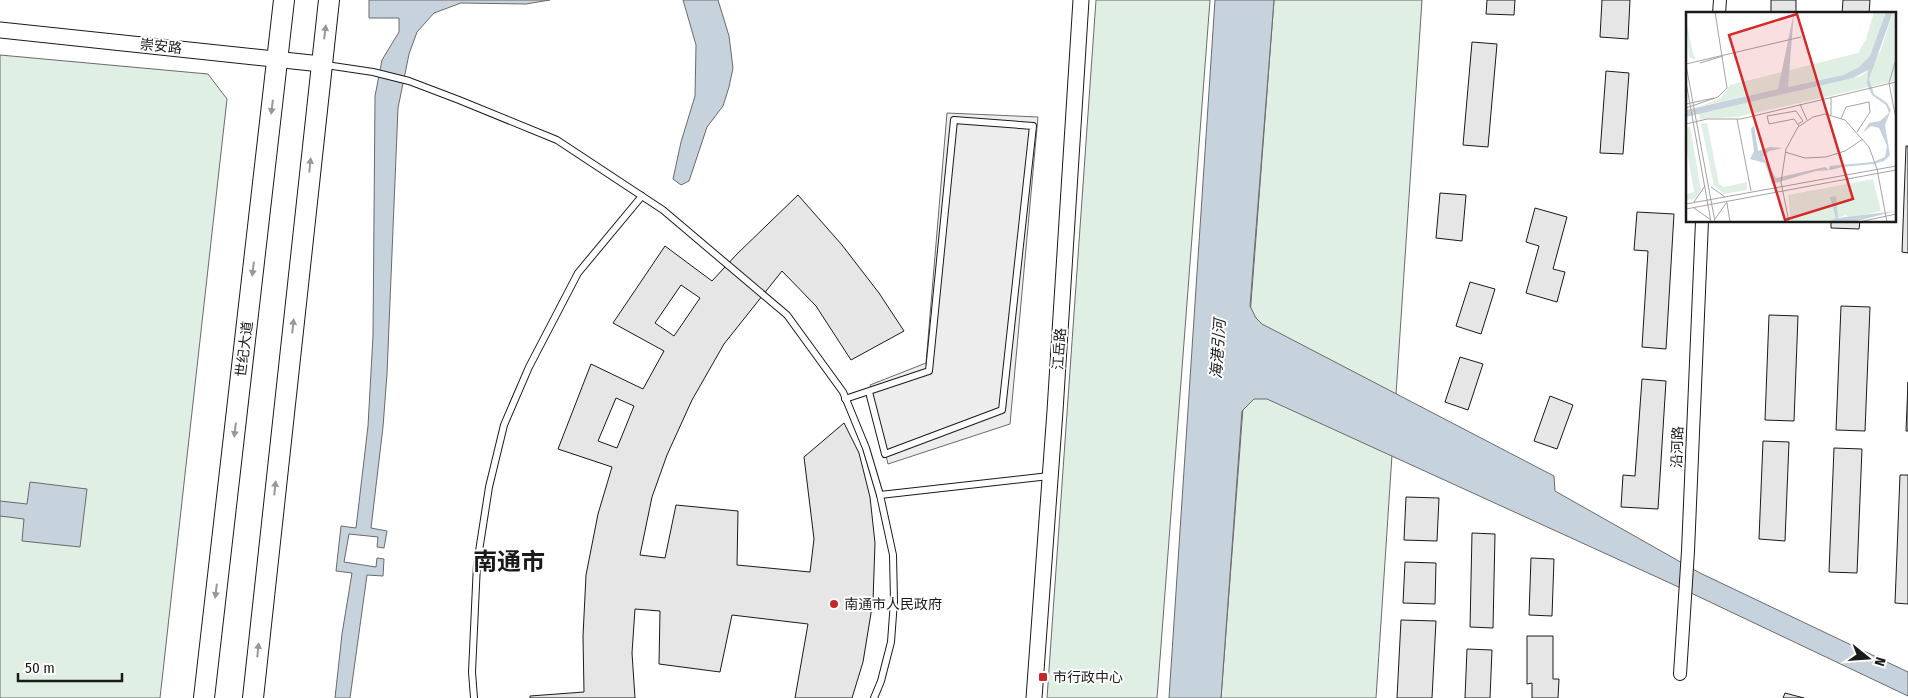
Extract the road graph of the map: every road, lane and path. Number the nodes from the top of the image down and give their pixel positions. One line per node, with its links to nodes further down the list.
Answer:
1 (284, 0): 5 (main road, 世纪大道)
2 (329, 0): 6 (main road, one-way to 2)
3 (1081, 0): 11 (street, 江岳路)
4 (0, 30): 5 (street, 崇安路)
5 (277, 59): 6 (street, 崇安路); 14 (main road, 世纪大道, one-way to 14)
6 (321, 64): 7 (lane); 15 (main road, one-way to 6)
7 (642, 196): 10 (lane); 16 (lane)
8 (1702, 222): 13 (street, 沿河路)
9 (869, 392): 9 (lane); 10 (lane)
10 (846, 399): 12 (lane)
11 (1050, 476): 12 (lane); 18 (street, 江岳路)
12 (880, 495): 17 (lane)
13 (1680, 674)
14 (204, 698)
15 (253, 698)
16 (474, 698)
17 (874, 698)
18 (1034, 698)

